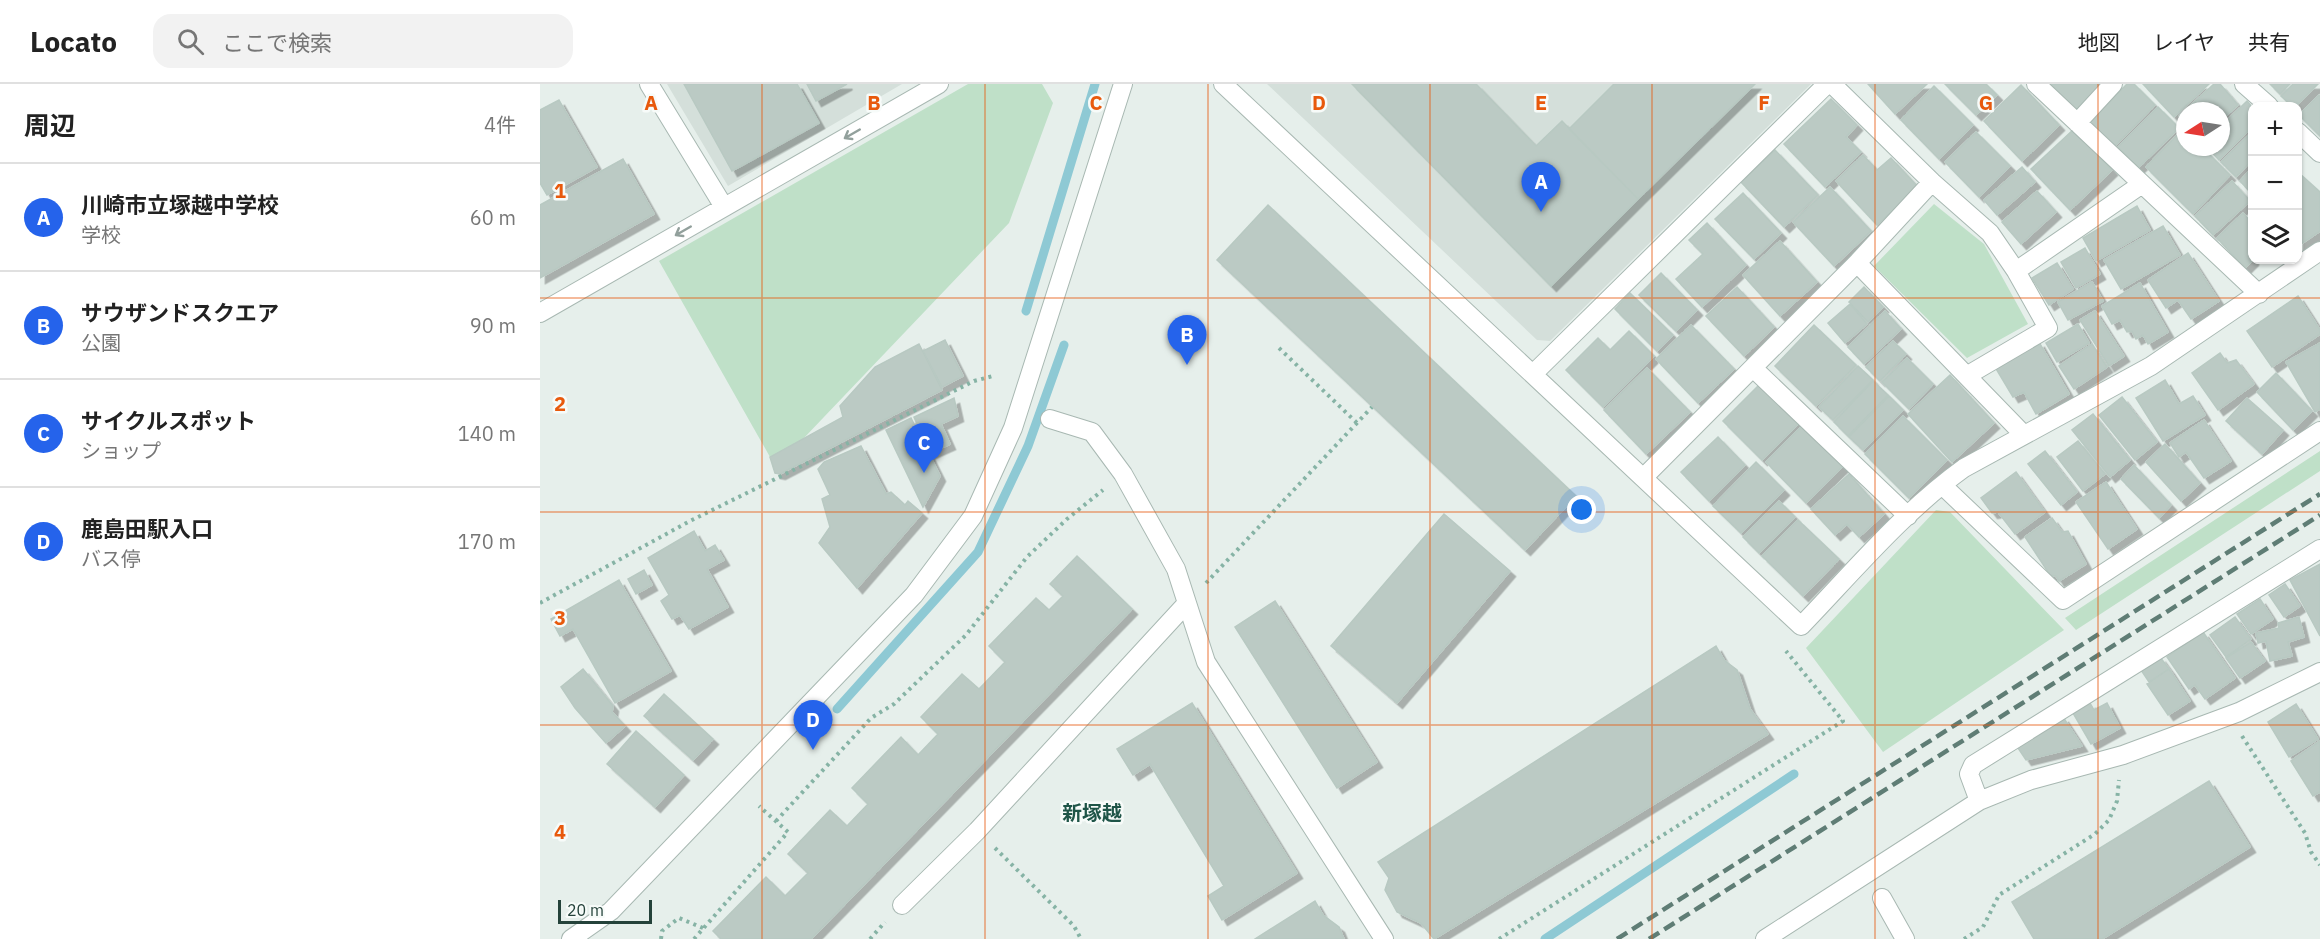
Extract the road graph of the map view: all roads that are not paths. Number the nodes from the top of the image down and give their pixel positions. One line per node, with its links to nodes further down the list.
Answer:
1 (649, 84): 16 (street)
2 (939, 84): 16 (street, one-way to 16)
3 (1123, 84): 37 (street)
4 (1223, 84): 23 (street)
5 (1827, 84): 23 (street)
6 (1832, 84): 14 (street)
7 (2036, 84): 11 (street)
8 (2113, 84): 11 (street)
9 (2244, 84): 10 (street)
10 (2264, 102)
11 (2077, 123): 15 (street)
12 (2302, 136): 13 (street)
13 (2320, 153)
14 (1932, 182): 18 (street); 19 (street)
15 (2142, 184): 19 (street); 20 (street)
16 (724, 207): 21 (street, one-way to 21)
17 (2320, 251): 20 (street)
18 (1857, 263): 22 (street); 24 (street)
19 (2016, 271): 24 (street)
20 (2259, 294): 27 (street)
21 (540, 313)
22 (1753, 368): 28 (street); 30 (street)
23 (1533, 374): 28 (street)
24 (1968, 375): 27 (street)
25 (1050, 419): 32 (street)
26 (2320, 431): 29 (street)
27 (2025, 435): 29 (street)
28 (1644, 477): 30 (street)
29 (1942, 484): 30 (street)
30 (1908, 516)
31 (2320, 549): 34 (street)
32 (1187, 603): 36 (street); 38 (street)
33 (2318, 676): 34 (street)
34 (1979, 801): 39 (street)
35 (1882, 898): 40 (street)
36 (902, 904)
37 (571, 939)
38 (1384, 939)
39 (1765, 939)
40 (1905, 939)

